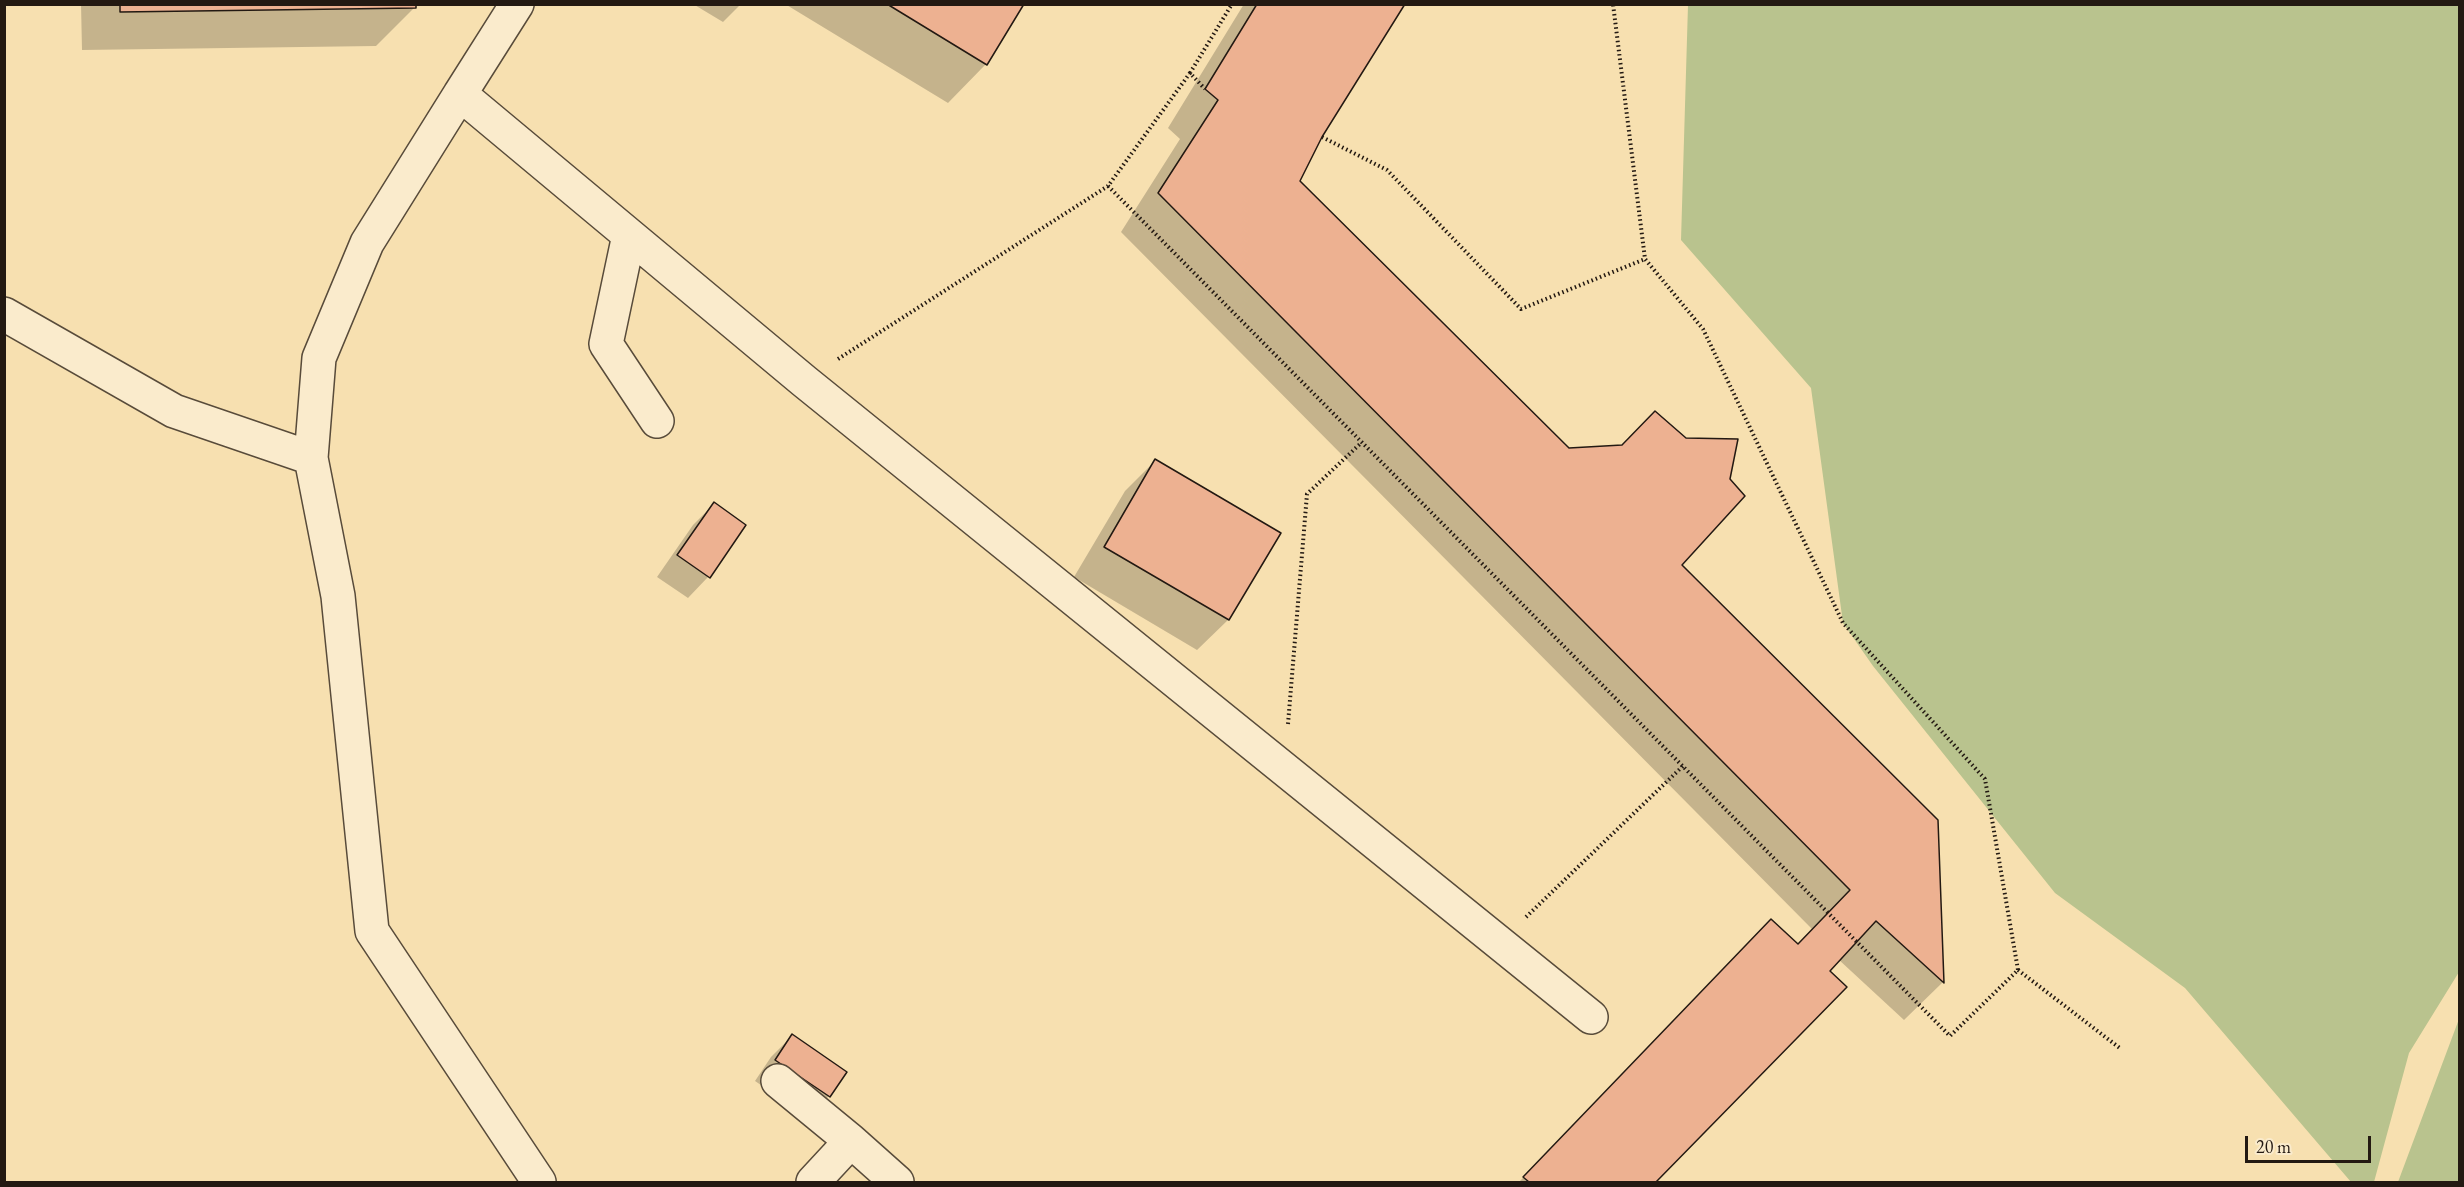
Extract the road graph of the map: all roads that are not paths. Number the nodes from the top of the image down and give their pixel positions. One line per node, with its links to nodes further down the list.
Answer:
1 (517, 4): 2 (lane)
2 (460, 94): 3 (lane); 6 (lane)
3 (629, 235): 5 (lane); 7 (lane)
4 (4, 314): 6 (lane)
5 (657, 421)
6 (311, 458): 10 (lane)
7 (1591, 1017)
8 (778, 1081): 9 (lane)
9 (850, 1141): 11 (lane); 12 (lane)
10 (539, 1182)
11 (813, 1182)
12 (897, 1182)

